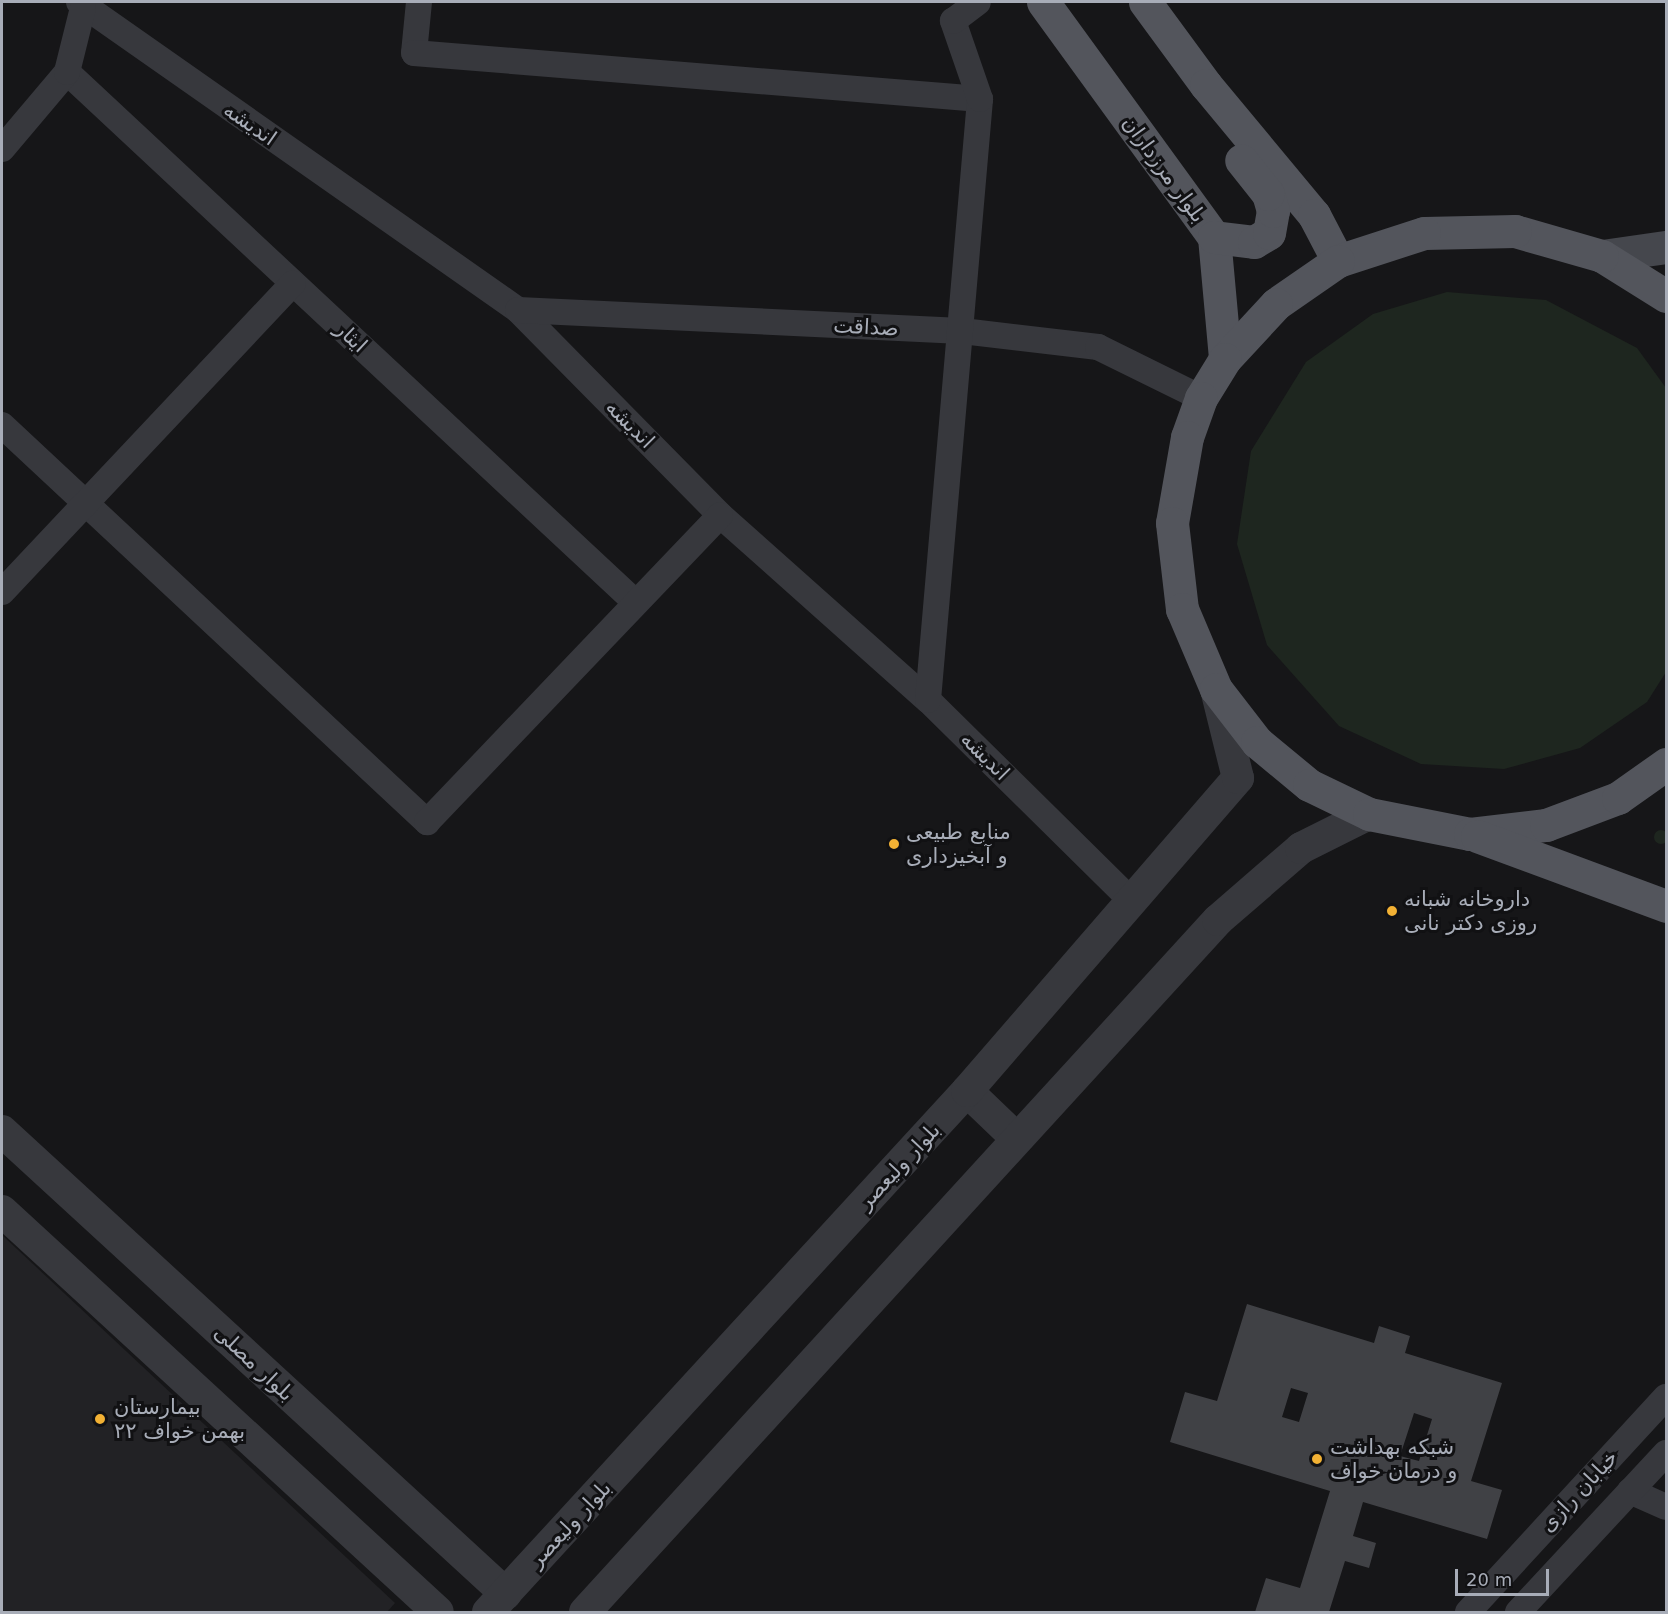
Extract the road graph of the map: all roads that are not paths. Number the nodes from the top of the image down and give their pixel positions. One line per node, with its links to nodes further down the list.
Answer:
1 (419, 2): 8 (street)
2 (978, 2): 8 (street)
3 (1043, 2): 10 (main road, بلوار مرزداران)
4 (1145, 2): 7 (main road)
5 (84, 4): 6 (street); 16 (street, اندیشه)
6 (67, 72): 9 (street); 14 (street, ایثار)
7 (1206, 85): 10 (main road); 13 (main road)
8 (980, 99): 17 (street)
9 (2, 148)
10 (1214, 237): 18 (main road, بلوار مرزداران)
11 (1666, 247): 12 (main road)
12 (1602, 256): 13 (main road); 15 (main road)
13 (1338, 261): 18 (main road)
14 (293, 283): 21 (street); 24 (street, ایثار)
15 (1666, 296)
16 (518, 310): 17 (street, صداقت); 22 (street, اندیشه)
17 (962, 331): 19 (street, صداقت); 26 (street)
18 (1226, 359): 19 (main road)
19 (1201, 398): 25 (main road)
20 (2, 425): 21 (street)
21 (86, 503): 23 (street); 24 (street)
22 (720, 515): 24 (street); 26 (street, اندیشه)
23 (2, 592)
24 (635, 602)
25 (1216, 689): 28 (main road); 30 (street, بلوار ولیعصر)
26 (928, 700): 30 (street, اندیشه)
27 (1666, 764): 29 (main road)
28 (1369, 814): 29 (main road); 34 (street)
29 (1470, 834): 31 (main road)
30 (1130, 899): 32 (street, بلوار ولیعصر)
31 (1666, 906)
32 (967, 1091): 34 (street); 41 (street, بلوار ولیعصر)
33 (2, 1131): 41 (street, بلوار مصلی)
34 (1016, 1138): 44 (street)
35 (2, 1212): 43 (street)
36 (1666, 1397): 40 (street, خیابان رازی)
37 (1666, 1453): 38 (street, خیابان رازی)
38 (1630, 1491): 39 (street); 42 (street, خیابان رازی)
39 (1666, 1508)
40 (1509, 1566): 42 (street); 45 (street, خیابان رازی)
41 (497, 1603)
42 (1526, 1604)
43 (438, 1612)
44 (585, 1612)
45 (1468, 1612)

